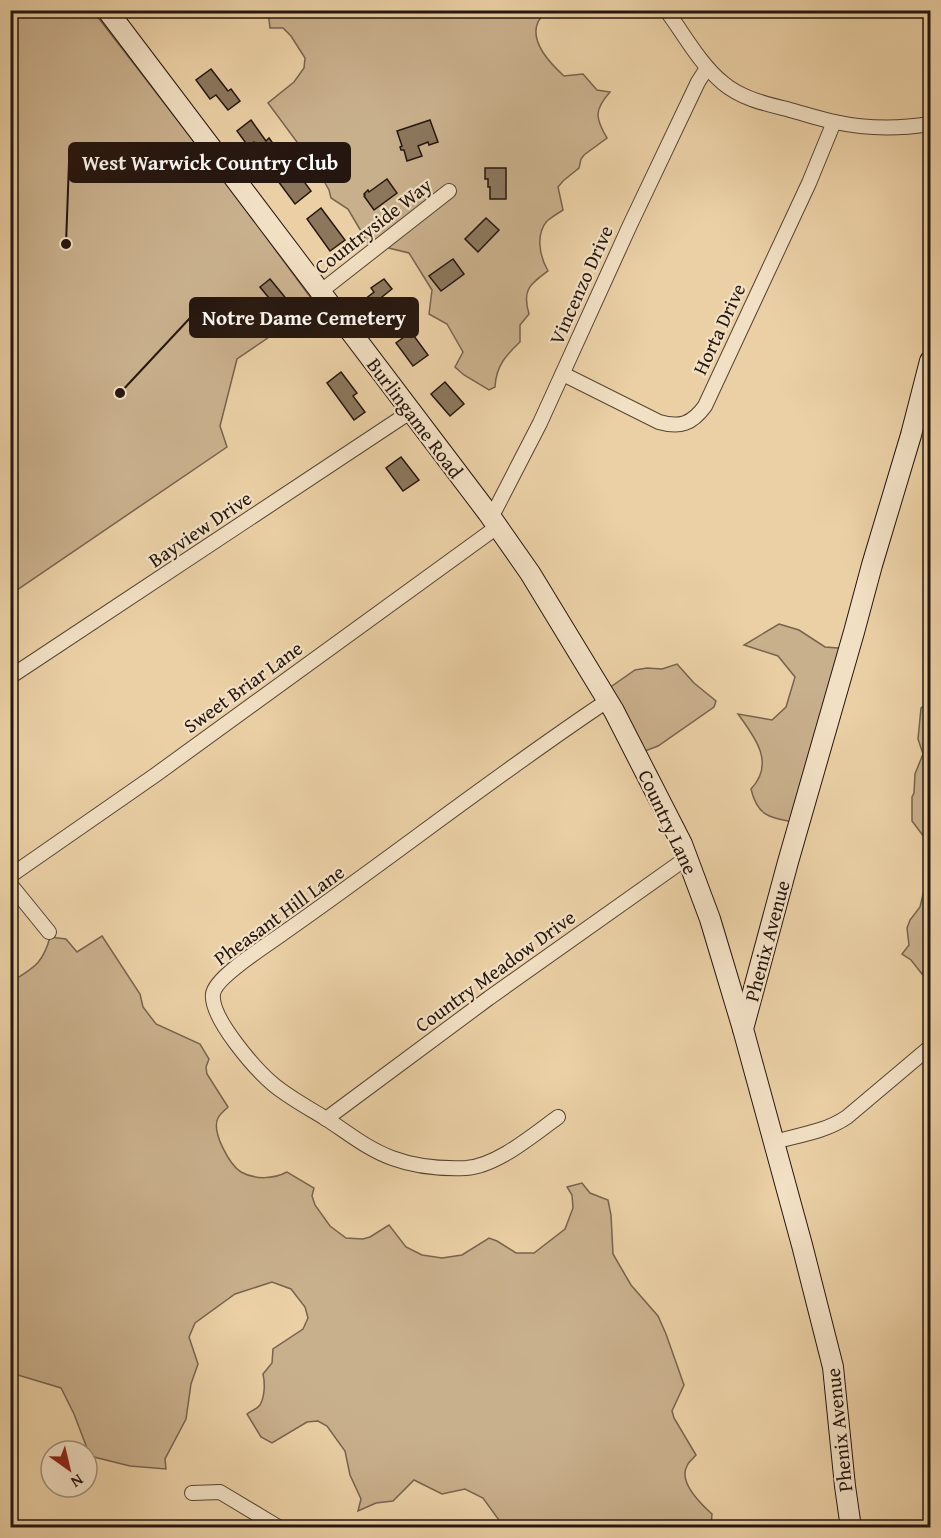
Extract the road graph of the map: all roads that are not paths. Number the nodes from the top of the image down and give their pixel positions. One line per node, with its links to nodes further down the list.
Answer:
1 (107, 10): 7 (street, Burlingame Road)
2 (666, 10): 3 (street)
3 (707, 68): 4 (street); 9 (street, Vincenzo Drive)
4 (834, 122): 5 (street); 9 (street, Horta Drive)
5 (930, 124)
6 (450, 191): 7 (street, Countryside Way)
7 (320, 292): 10 (street, Burlingame Road)
8 (930, 361): 19 (street, Phenix Avenue)
9 (563, 374): 11 (street, Vincenzo Drive)
10 (410, 412): 11 (street, Burlingame Road); 13 (street, Bayview Drive)
11 (494, 523): 12 (street, Burlingame Road); 16 (street, Sweet Briar Lane)
12 (564, 628): 14 (street, Country Lane)
13 (10, 677)
14 (607, 700): 15 (street, Country Lane); 22 (street, Pheasant Hill Lane)
15 (688, 857): 19 (street, Country Lane); 22 (street, Country Meadow Drive)
16 (10, 876)
17 (10, 884): 18 (street)
18 (49, 932)
19 (743, 1029): 23 (street, Phenix Avenue)
20 (930, 1047): 23 (street)
21 (558, 1117): 22 (street, Pheasant Hill Lane)
22 (326, 1119)
23 (774, 1142): 26 (street, Phenix Avenue)
24 (192, 1493): 25 (street)
25 (280, 1527)
26 (851, 1527)

